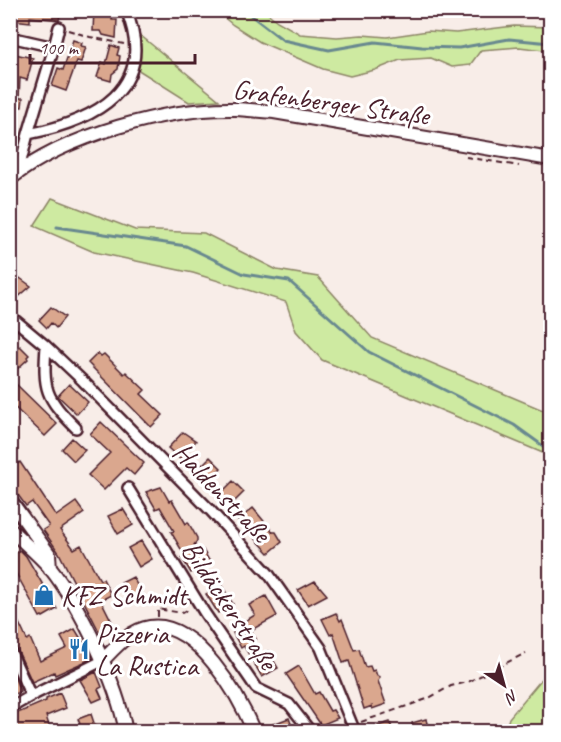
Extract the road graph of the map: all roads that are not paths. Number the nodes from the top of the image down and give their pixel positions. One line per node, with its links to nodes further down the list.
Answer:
1 (126, 10): 5 (street)
2 (58, 27): 4 (street)
3 (10, 37): 4 (street)
4 (54, 47): 5 (street)
5 (28, 134): 7 (street)
6 (550, 159): 7 (street, Grafenberger Straße)
7 (14, 176)
8 (10, 316): 9 (street, Haldenstraße)
9 (46, 346): 10 (street); 19 (street, Haldenstraße)
10 (76, 428)
11 (128, 488): 22 (street, Bildäckerstraße)
12 (10, 500): 14 (street)
13 (10, 529): 14 (street)
14 (50, 568): 16 (street)
15 (10, 650): 17 (street)
16 (102, 661): 17 (street); 20 (street); 21 (street)
17 (31, 696): 18 (street)
18 (10, 708)
19 (354, 728)
20 (126, 732)
21 (254, 732)
22 (311, 732)

